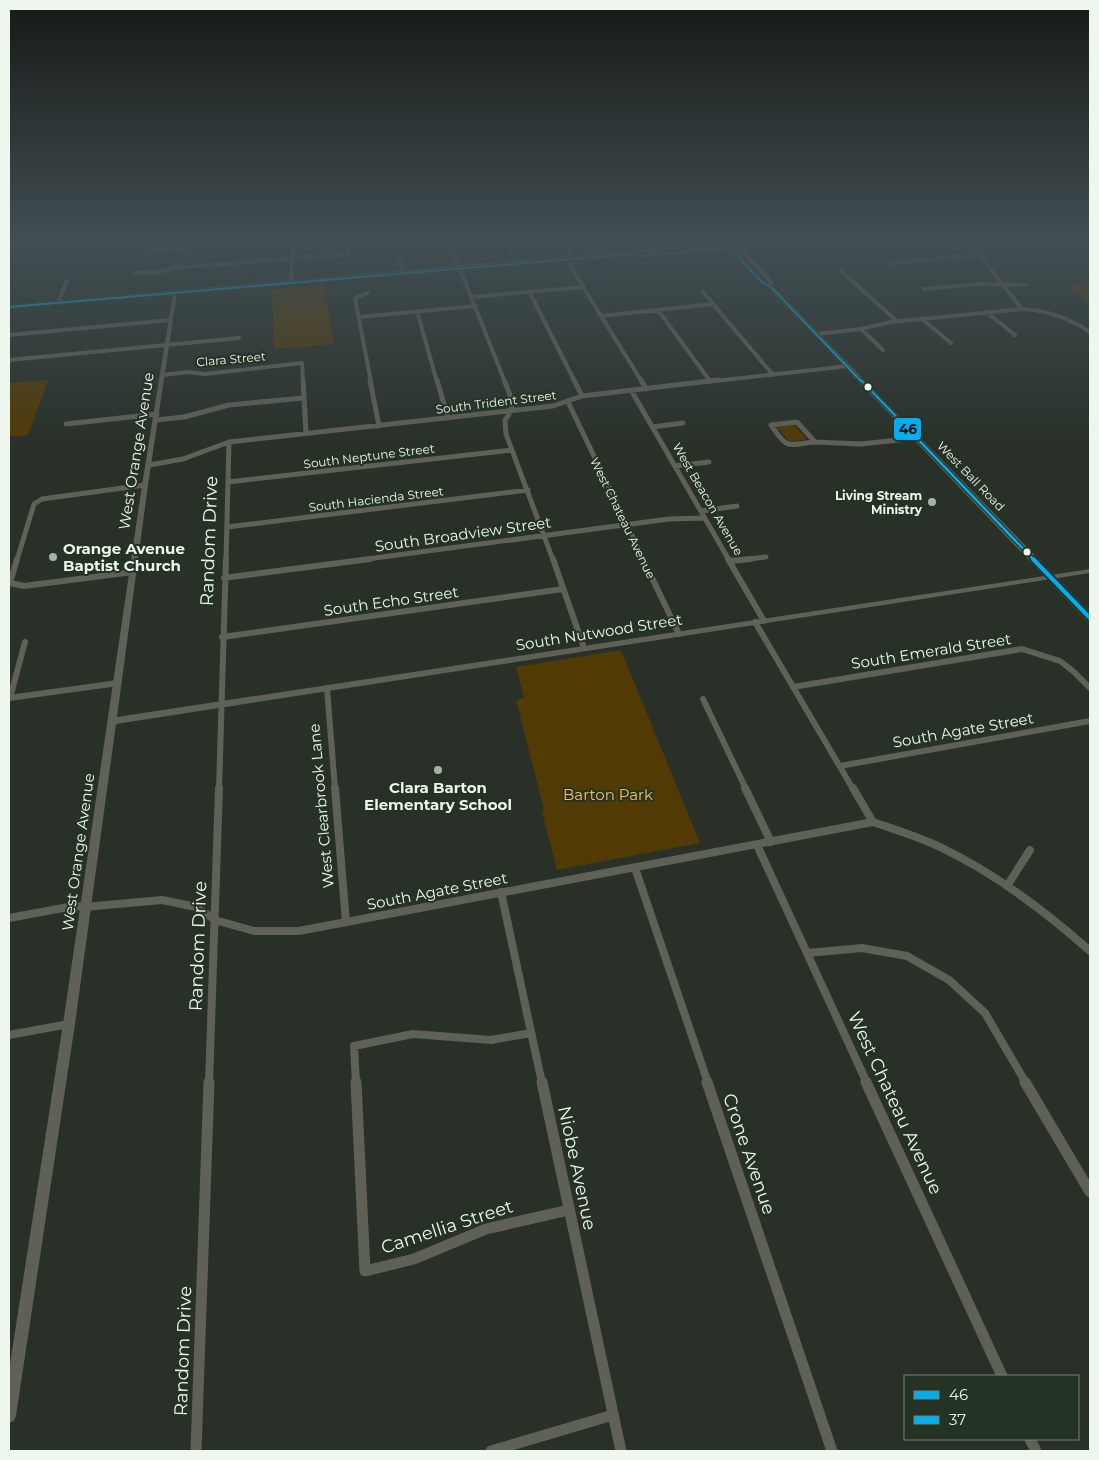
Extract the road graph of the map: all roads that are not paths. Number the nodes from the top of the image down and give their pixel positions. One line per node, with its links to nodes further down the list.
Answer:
1 (172, 310): 19 (street, West Orange Avenue)
2 (358, 310): 16 (street)
3 (427, 310): 14 (street)
4 (478, 310): 40 (street)
5 (539, 310): 37 (street)
6 (598, 310): 17 (street)
7 (657, 310): 17 (street)
8 (658, 310): 34 (street)
9 (718, 310): 33 (street)
10 (794, 310): 23 (main road, West Ball Road)
11 (885, 310): 20 (street)
12 (1008, 310): 15 (street)
13 (1031, 310): 22 (street)
14 (417, 311): 16 (street); 42 (street)
15 (986, 312): 18 (street); 24 (street)
16 (359, 316): 45 (street)
17 (601, 316): 35 (street)
18 (922, 319): 20 (street); 27 (street)
19 (171, 320): 25 (street); 28 (street, West Orange Avenue)
20 (897, 321): 21 (street)
21 (861, 329): 23 (street); 29 (street)
22 (1089, 329)
23 (817, 334): 31 (main road, West Ball Road)
24 (1015, 335)
25 (9, 336)
26 (239, 338): 28 (street)
27 (950, 343)
28 (167, 345): 30 (street); 32 (street, West Orange Avenue)
29 (883, 350)
30 (9, 360)
31 (848, 366): 33 (street, South Trident Street); 48 (main road, West Ball Road)
32 (163, 374): 38 (street, Clara Street); 41 (street, West Orange Avenue)
33 (773, 375): 34 (street, South Trident Street)
34 (710, 382): 35 (street, South Trident Street)
35 (646, 388): 36 (street, South Trident Street)
36 (631, 390): 37 (street, South Trident Street); 46 (street, West Beacon Avenue)
37 (582, 396): 39 (street, South Trident Street)
38 (303, 398): 41 (street); 47 (street)
39 (568, 402): 40 (street, South Trident Street); 61 (street, West Chateau Avenue)
40 (512, 411): 42 (street, South Trident Street); 51 (street)
41 (156, 417): 44 (street); 53 (street, West Orange Avenue)
42 (448, 418): 45 (street, South Trident Street)
43 (683, 423): 46 (street)
44 (66, 424)
45 (379, 426): 47 (street, South Trident Street)
46 (652, 427): 54 (street, West Beacon Avenue)
47 (306, 433): 49 (street, South Trident Street)
48 (917, 438): 50 (street); 68 (main road, West Ball Road)
49 (229, 442): 53 (street, South Trident Street); 55 (street, Random Drive)
50 (815, 442): 50 (street)
51 (512, 450): 55 (street, South Neptune Street); 57 (street)
52 (708, 462): 54 (street)
53 (149, 465): 56 (street, West Orange Avenue)
54 (675, 466): 59 (street, West Beacon Avenue)
55 (228, 482): 62 (street, Random Drive)
56 (145, 486): 67 (street, West Orange Avenue); 67 (street)
57 (528, 490): 62 (street, South Hacienda Street); 63 (street)
58 (737, 506): 59 (street)
59 (701, 511): 60 (street, West Beacon Avenue)
60 (705, 518): 61 (street, South Broadview Street); 65 (street, West Beacon Avenue)
61 (626, 525): 63 (street, South Broadview Street); 74 (street, West Chateau Avenue)
62 (227, 527): 69 (street, Random Drive)
63 (545, 536): 69 (street, South Broadview Street); 70 (street)
64 (766, 557): 65 (street)
65 (730, 561): 72 (street, West Beacon Avenue)
66 (1090, 571): 68 (street, South Nutwood Street)
67 (133, 572): 78 (street, West Orange Avenue)
68 (1050, 577): 71 (main road, West Ball Road); 72 (street, South Nutwood Street)
69 (224, 578): 75 (street, Random Drive)
70 (563, 589): 75 (street, South Echo Street); 77 (street)
71 (1090, 618)
72 (764, 621): 73 (street, South Nutwood Street)
73 (754, 622): 74 (street, South Nutwood Street); 79 (street)
74 (679, 634): 77 (street, South Nutwood Street)
75 (222, 637): 84 (street, Random Drive)
76 (25, 642): 82 (street)
77 (584, 648): 80 (street, South Nutwood Street)
78 (118, 682): 82 (street); 85 (street, West Orange Avenue)
79 (793, 687): 81 (street, South Emerald Street); 87 (street)
80 (327, 688): 84 (street, South Nutwood Street); 98 (street, West Clearbrook Lane)
81 (1090, 688)
82 (10, 698)
83 (703, 699): 89 (street)
84 (221, 704): 85 (street, South Nutwood Street); 97 (street, Random Drive)
85 (113, 721): 95 (street, West Orange Avenue)
86 (1090, 721): 87 (street, South Agate Street)
87 (840, 766): 88 (street)
88 (873, 822): 89 (street, South Agate Street); 93 (street)
89 (771, 842): 90 (street, South Agate Street)
90 (757, 845): 92 (street, South Agate Street); 100 (street, West Chateau Avenue)
91 (1030, 850): 93 (street)
92 (635, 868): 94 (street, South Agate Street); 112 (street, Crone Avenue)
93 (1008, 886): 99 (street)
94 (501, 892): 98 (street, South Agate Street); 102 (street, Niobe Avenue)
95 (85, 907): 96 (street, South Agate Street); 97 (street, South Agate Street); 101 (street, West Orange Avenue)
96 (9, 918)
97 (215, 920): 98 (street, South Agate Street); 109 (street, Random Drive)
98 (346, 922)
99 (1090, 951)
100 (807, 953): 104 (street); 106 (street, West Chateau Avenue)
101 (69, 1024): 103 (street); 108 (street, West Orange Avenue)
102 (531, 1033): 105 (street, Niobe Avenue); 105 (street, Camellia Street)
103 (9, 1035)
104 (1090, 1192)
105 (569, 1210): 107 (street, Niobe Avenue)
106 (1002, 1375)
107 (613, 1415): 110 (street); 111 (street, Niobe Avenue)
108 (9, 1416)
109 (196, 1451)
110 (491, 1451)
111 (621, 1451)
112 (832, 1451)

